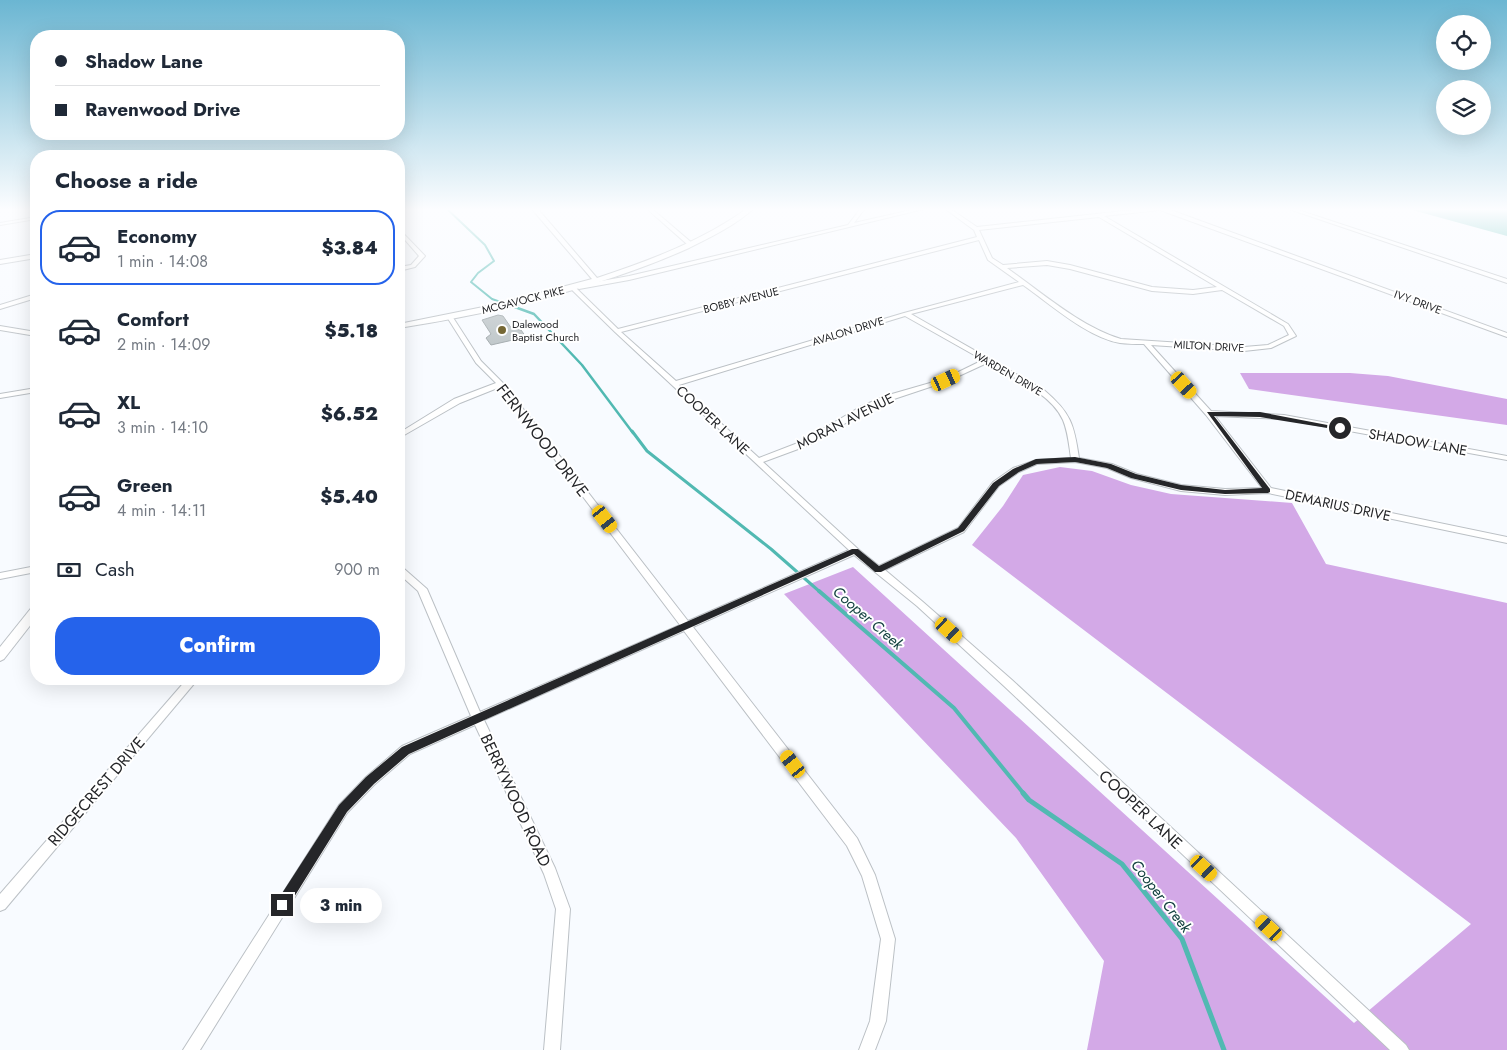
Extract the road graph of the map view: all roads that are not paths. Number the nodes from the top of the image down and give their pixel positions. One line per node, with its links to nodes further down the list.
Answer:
1 (30, 257): 11 (street)
2 (576, 257): 16 (street)
3 (658, 257): 14 (street, MCGAVOCK PIKE)
4 (718, 257): 15 (street)
5 (906, 257): 28 (street, BOBBY AVENUE)
6 (989, 257): 12 (street, MILTON DRIVE)
7 (1170, 257): 21 (street, MILTON DRIVE)
8 (1295, 257): 30 (street, IVY DRIVE)
9 (1433, 257): 17 (street)
10 (421, 259): 13 (street)
11 (0, 262)
12 (1002, 267): 19 (street, MILTON DRIVE); 21 (street)
13 (405, 268)
14 (616, 274): 15 (street); 16 (street, MCGAVOCK PIKE)
15 (629, 278): 18 (street)
16 (596, 280): 18 (street); 20 (street, MCGAVOCK PIKE)
17 (1507, 282)
18 (605, 283): 20 (street)
19 (1022, 283): 24 (street, AVALON DRIVE); 31 (street, MILTON DRIVE)
20 (573, 288): 25 (street, MCGAVOCK PIKE); 28 (street, COOPER LANE)
21 (1222, 288): 31 (street, MILTON DRIVE)
22 (30, 298): 23 (street)
23 (0, 307)
24 (906, 314): 32 (street, WARDEN DRIVE); 34 (street, AVALON DRIVE)
25 (450, 317): 26 (street, MCGAVOCK PIKE); 33 (street, FERNWOOD DRIVE)
26 (405, 325)
27 (0, 328): 29 (street)
28 (617, 331): 34 (street, COOPER LANE)
29 (30, 333)
30 (1507, 335)
31 (1146, 343): 37 (street)
32 (988, 360): 40 (street, WARDEN DRIVE); 41 (street, MORAN AVENUE)
33 (501, 384): 38 (street); 50 (street, FERNWOOD DRIVE)
34 (674, 384): 41 (street, COOPER LANE)
35 (30, 391): 36 (street)
36 (0, 396)
37 (1209, 414): 39 (street, SHADOW LANE); 42 (street)
38 (405, 432)
39 (1507, 458)
40 (1075, 460): 42 (street, DEMARIUS DRIVE); 46 (street, DEMARIUS DRIVE)
41 (758, 461): 44 (street, COOPER LANE)
42 (1268, 490): 43 (street, DEMARIUS DRIVE)
43 (1507, 540)
44 (855, 551): 46 (street, COOPER LANE); 50 (street)
45 (30, 570): 48 (street)
46 (878, 570): 58 (street, COOPER LANE)
47 (405, 574): 53 (street, BERRYWOOD ROAD)
48 (0, 576)
49 (30, 618): 51 (street)
50 (686, 624): 53 (street); 57 (street, FERNWOOD DRIVE)
51 (0, 656)
52 (188, 685): 54 (street, RIDGECREST DRIVE)
53 (477, 717): 55 (street); 56 (street, BERRYWOOD ROAD)
54 (0, 904)
55 (191, 1050)
56 (552, 1050)
57 (867, 1050)
58 (1402, 1050)

